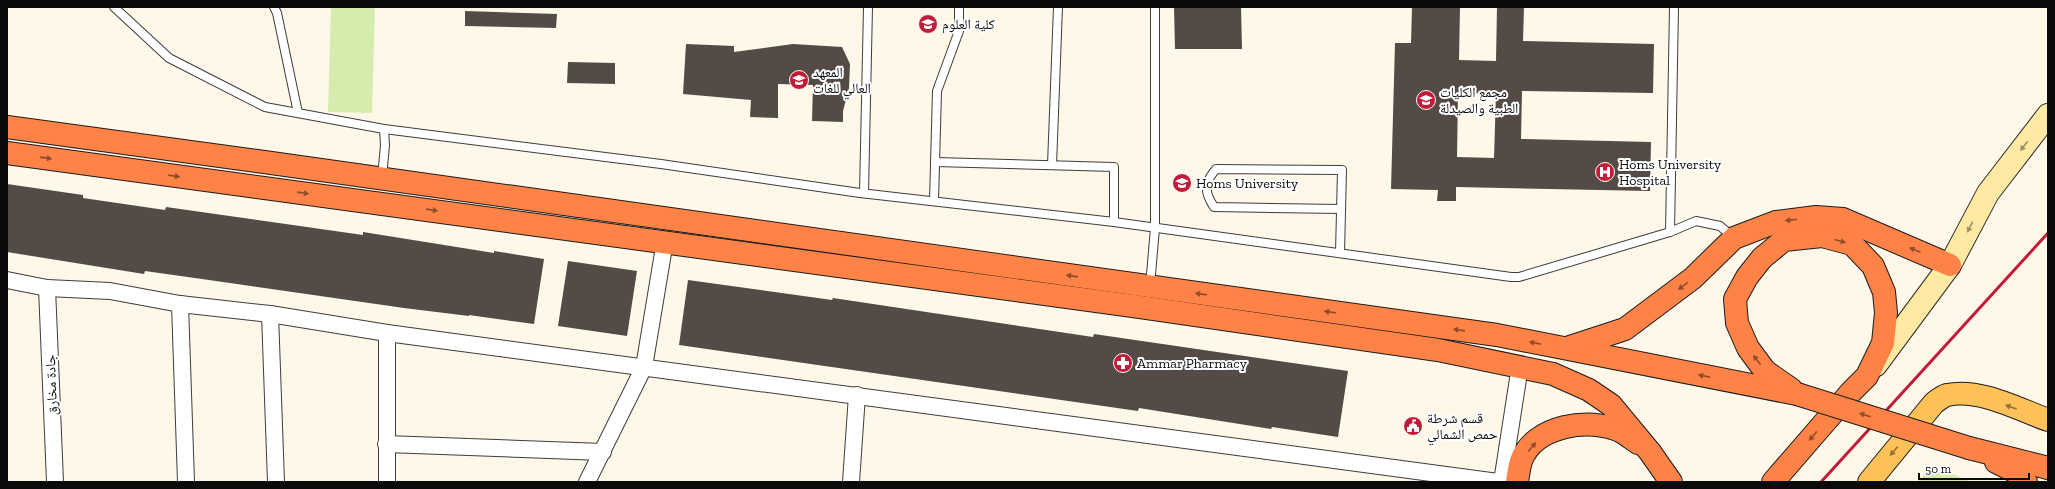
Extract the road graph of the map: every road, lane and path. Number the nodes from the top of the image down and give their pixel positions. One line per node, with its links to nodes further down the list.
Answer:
1 (114, 7): 8 (lane)
2 (274, 7): 8 (lane)
3 (868, 7): 16 (lane)
4 (960, 7): 13 (lane)
5 (1058, 7): 14 (lane)
6 (1155, 7): 20 (lane)
7 (1674, 7): 21 (lane)
8 (298, 113): 11 (lane)
9 (2048, 115): 25 (main road, one-way to 25)
10 (9, 127): 15 (highway)
11 (384, 129): 15 (lane); 16 (lane)
12 (7, 153): 23 (highway, one-way to 23)
13 (935, 162): 14 (lane); 17 (lane)
14 (1052, 165): 19 (lane)
15 (382, 179): 27 (highway, one-way to 15)
16 (864, 193): 17 (lane)
17 (934, 201): 19 (lane)
18 (1341, 210): 18 (lane); 24 (lane)
19 (1114, 222): 20 (lane)
20 (1154, 228): 24 (lane); 27 (lane)
21 (1670, 232): 22 (lane); 24 (lane)
22 (1734, 238): 25 (highway, one-way to 22); 32 (highway, one-way to 32)
23 (665, 241): 33 (highway); 34 (street)
24 (1340, 253)
25 (1950, 266): 35 (main road)
26 (7, 280): 28 (street)
27 (1150, 287): 32 (highway, one-way to 27)
28 (47, 288): 29 (street); 44 (street, جادة مخارق)
29 (180, 304): 30 (street); 45 (street)
30 (270, 314): 31 (street); 46 (street)
31 (387, 333): 34 (street); 39 (street)
32 (1566, 349): 36 (highway, one-way to 32)
33 (1520, 366): 42 (highway); 51 (street)
34 (644, 367): 37 (street); 41 (street)
35 (1868, 376): 36 (highway, one-way to 35); 54 (highway, one-way to 54)
36 (1797, 394): 40 (highway, one-way to 36, bridge)
37 (857, 395): 49 (street); 50 (street)
38 (2048, 420): 55 (main road, one-way to 55)
39 (386, 444): 41 (street); 47 (street)
40 (1969, 448): 43 (highway); 56 (highway)
41 (603, 452): 48 (street)
42 (1650, 452): 52 (highway, one-way to 42); 53 (highway)
43 (2048, 468)
44 (55, 482)
45 (186, 482)
46 (276, 482)
47 (387, 482)
48 (587, 482)
49 (850, 482)
50 (1498, 482)
51 (1502, 482)
52 (1517, 482)
53 (1671, 482)
54 (1773, 482)
55 (1869, 482)
56 (2026, 482)

